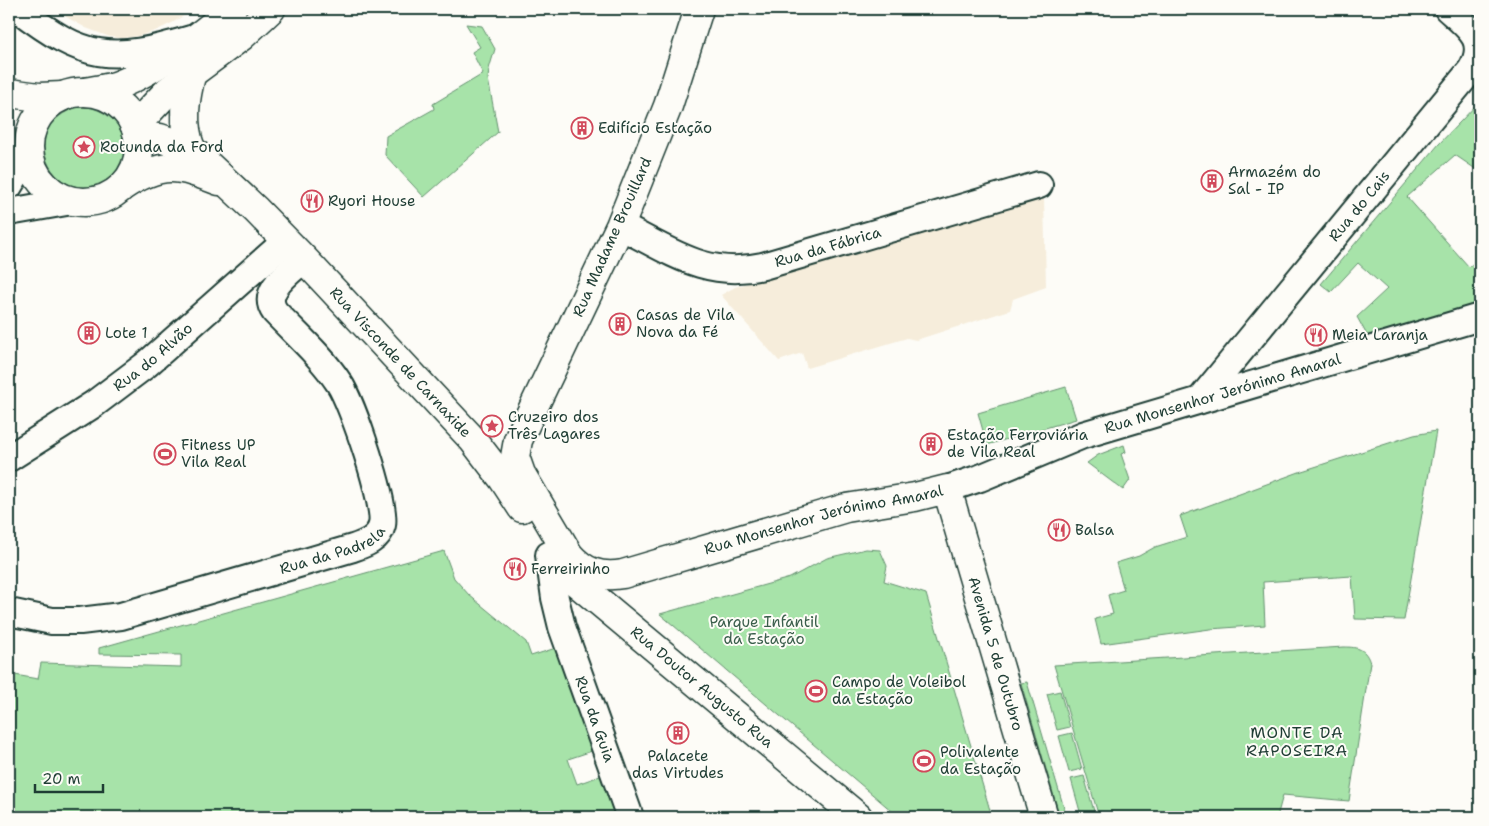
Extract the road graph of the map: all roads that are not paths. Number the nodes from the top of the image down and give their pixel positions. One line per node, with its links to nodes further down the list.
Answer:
1 (18, 9): 6 (street)
2 (232, 9): 6 (main road)
3 (271, 9): 7 (main road)
4 (699, 9): 19 (main road, Rua Madame Brouillard)
5 (1448, 9): 22 (street, Rua do Cais)
6 (196, 37): 9 (main road)
7 (192, 72): 10 (main road); 12 (main road)
8 (9, 93): 9 (main road)
9 (74, 94): 10 (main road); 11 (main road)
10 (137, 132): 12 (main road); 15 (main road)
11 (22, 135): 14 (street); 17 (main road)
12 (191, 149): 16 (main road, Rua Visconde de Carnaxide)
13 (1039, 185): 19 (street, Rua da Fábrica)
14 (9, 186)
15 (123, 186): 16 (main road); 17 (main road)
16 (230, 186): 20 (main road, Rua Visconde de Carnaxide)
17 (72, 200): 18 (street)
18 (9, 212)
19 (620, 226): 25 (main road, Rua Madame Brouillard)
20 (295, 250): 26 (main road, Rua Visconde de Carnaxide); 27 (street, Rua do Alvão); 32 (street, Rua da Padrela)
21 (1480, 317): 23 (street, Rua Monsenhor Jerónimo Amaral)
22 (1255, 334): 23 (street); 24 (street, Rua do Cais)
23 (1276, 377): 24 (street, Rua Monsenhor Jerónimo Amaral)
24 (1200, 400): 28 (street, Rua Monsenhor Jerónimo Amaral)
25 (521, 432): 26 (main road); 30 (main road, Rua Monsenhor Jerónimo Amaral)
26 (478, 447): 29 (main road, Rua Visconde de Carnaxide)
27 (9, 458)
28 (947, 489): 30 (main road, Rua Monsenhor Jerónimo Amaral); 36 (main road, Avenida 5 de Outubro)
29 (549, 555): 31 (main road, Rua Doutor Augusto Rua); 33 (street, Rua da Guia)
30 (623, 574): 31 (main road)
31 (600, 602): 33 (street); 35 (main road, Rua Doutor Augusto Rua)
32 (9, 612)
33 (561, 622): 34 (street, Rua da Guia)
34 (630, 817)
35 (858, 817)
36 (1044, 817)

